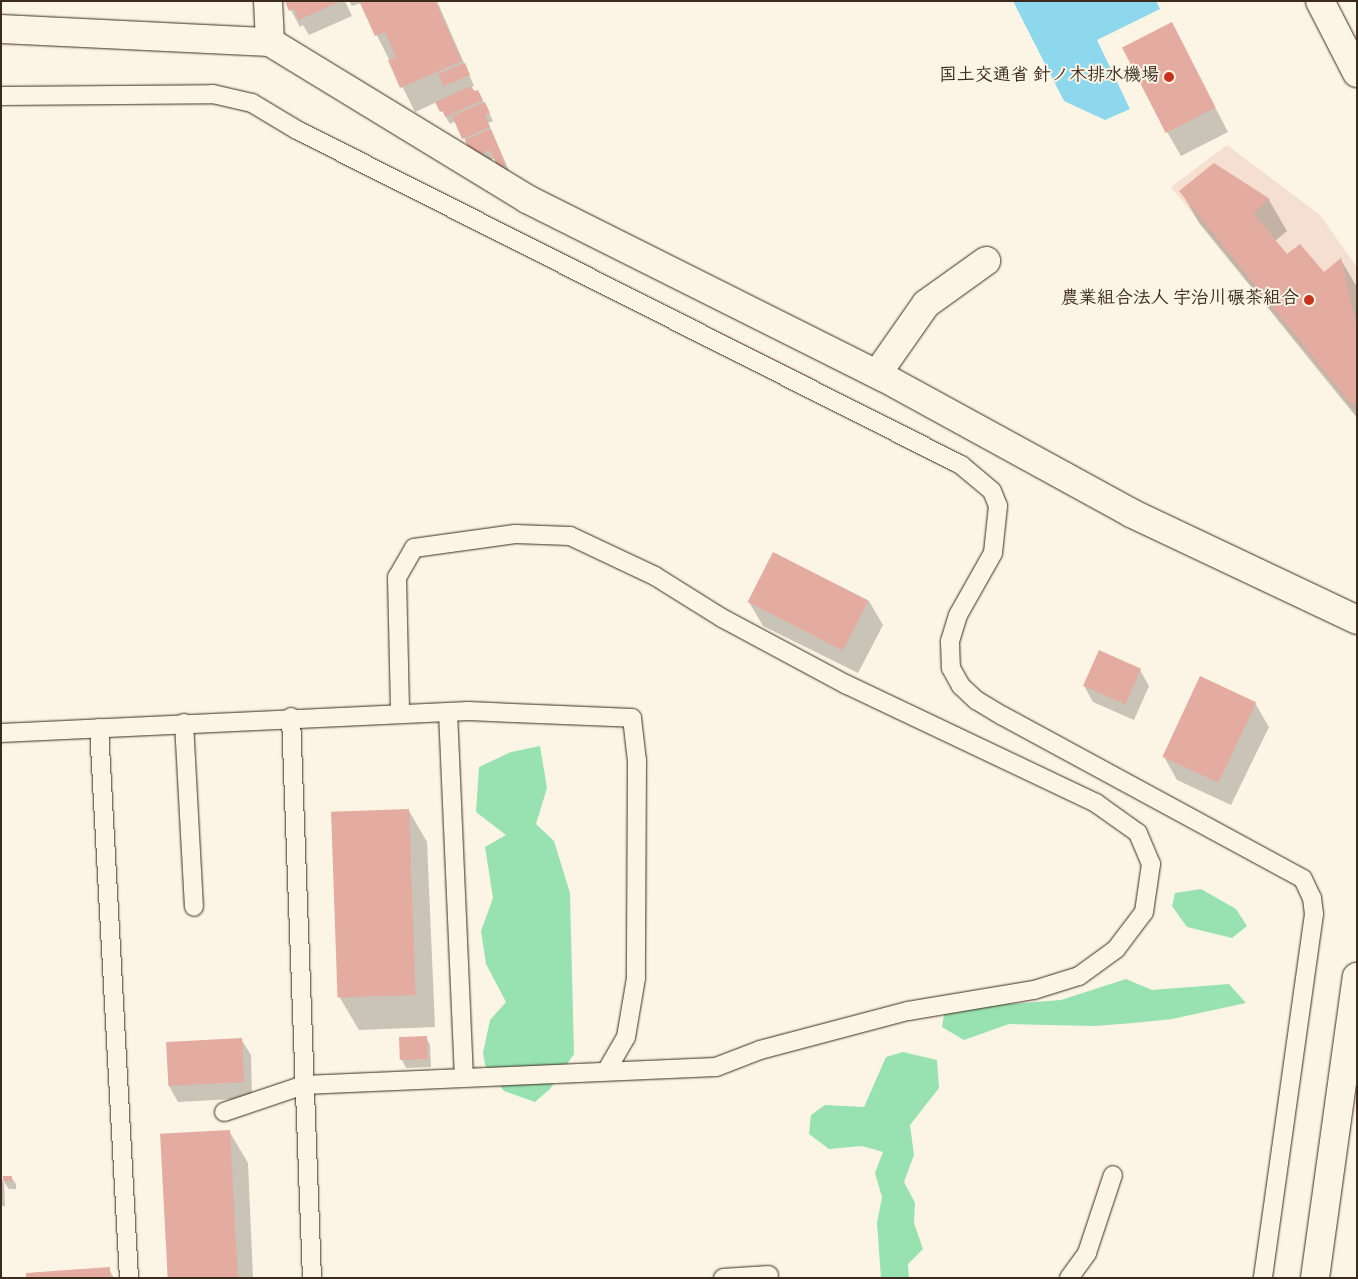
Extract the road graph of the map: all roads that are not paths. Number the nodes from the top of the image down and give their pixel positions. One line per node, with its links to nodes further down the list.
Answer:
1 (268, 1): 4 (street)
2 (1320, 1): 5 (street)
3 (1, 29): 4 (street)
4 (270, 42): 8 (street)
5 (1357, 73)
6 (1, 96): 28 (lane)
7 (986, 261): 8 (street)
8 (877, 374): 9 (street)
9 (1357, 620)
10 (448, 712): 11 (lane); 18 (lane); 19 (lane)
11 (400, 714): 12 (lane); 18 (lane)
12 (291, 717): 13 (lane); 20 (lane)
13 (184, 723): 14 (lane); 16 (lane)
14 (99, 728): 15 (lane); 24 (lane)
15 (1, 733)
16 (194, 907)
17 (1356, 993): 29 (street)
18 (606, 1071): 19 (lane)
19 (464, 1077): 20 (lane)
20 (304, 1085): 21 (lane); 25 (lane)
21 (224, 1112)
22 (1113, 1175): 27 (lane)
23 (769, 1275): 26 (lane)
24 (129, 1278)
25 (312, 1278)
26 (723, 1278)
27 (1070, 1278)
28 (1263, 1278)
29 (1315, 1278)

